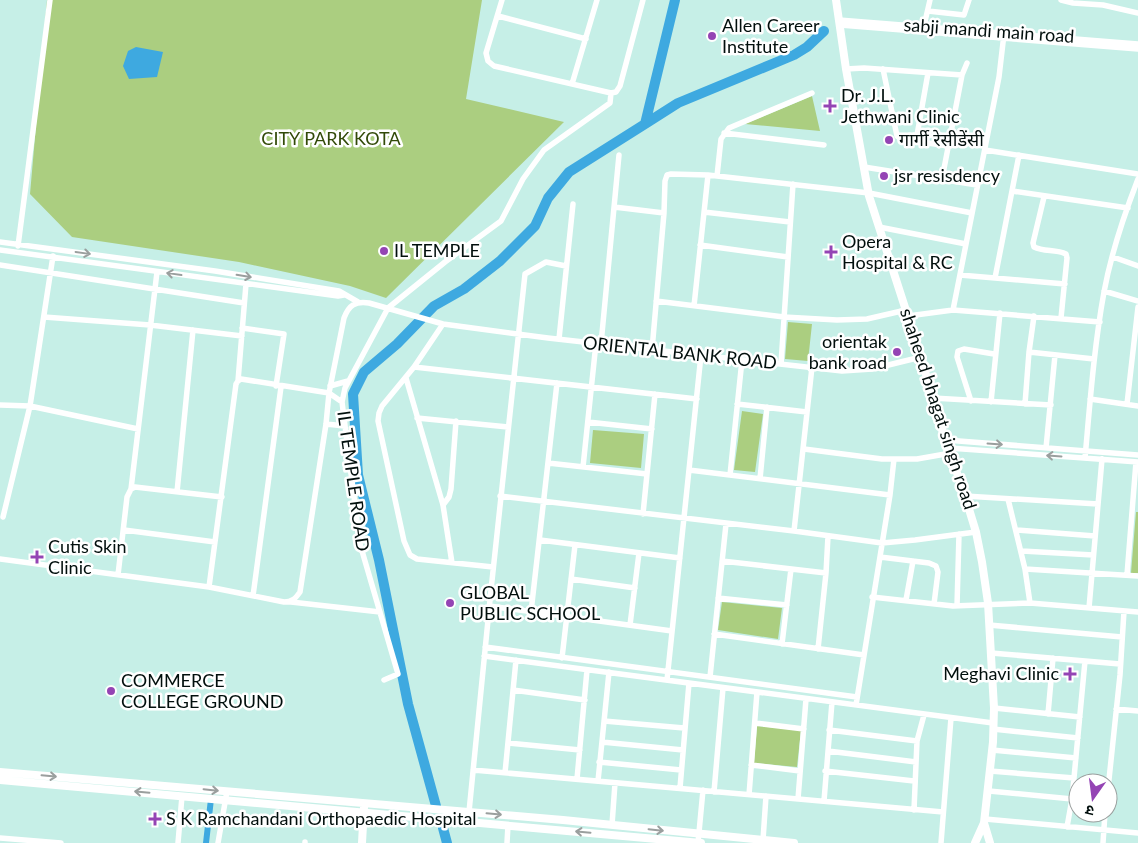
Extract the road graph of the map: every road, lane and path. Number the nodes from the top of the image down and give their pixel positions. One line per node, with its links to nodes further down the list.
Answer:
1 (50, 0): 55 (street)
2 (502, 0): 13 (street)
3 (597, 0): 17 (street)
4 (643, 0): 27 (street)
5 (836, 0): 14 (street, shaheed bhagat singh road)
6 (930, 0): 11 (street)
7 (969, 0): 11 (street)
8 (1061, 0): 9 (street)
9 (1073, 2): 10 (street)
10 (1093, 2): 12 (street)
11 (928, 11): 15 (street)
12 (1138, 13)
13 (498, 16): 17 (street); 25 (street)
14 (840, 22): 15 (street, sabji mandi main road); 21 (street, shaheed bhagat singh road)
15 (923, 29): 16 (street, sabji mandi main road)
16 (1003, 35): 18 (street, sabji mandi main road); 19 (street); 32 (street)
17 (586, 39): 25 (street)
18 (1138, 44)
19 (1138, 49)
20 (967, 63): 24 (street)
21 (846, 69): 22 (street); 35 (street, shaheed bhagat singh road)
22 (883, 69): 23 (street); 29 (street)
23 (928, 73): 24 (street); 29 (street)
24 (962, 75): 31 (street)
25 (572, 84): 27 (street)
26 (812, 92): 28 (street)
27 (611, 93): 82 (street)
28 (724, 133): 30 (street); 38 (street)
29 (916, 141): 31 (street)
30 (824, 145)
31 (948, 146): 39 (street)
32 (985, 150): 34 (street); 42 (street)
33 (620, 155): 47 (street)
34 (1019, 155): 36 (street); 43 (street)
35 (864, 167): 39 (street); 44 (street, shaheed bhagat singh road)
36 (1138, 174)
37 (708, 175): 38 (street); 49 (street); 50 (street)
38 (717, 176): 41 (street)
39 (942, 179): 42 (street)
40 (1138, 179): 48 (street)
41 (793, 184): 44 (street); 52 (street)
42 (978, 186): 51 (street)
43 (1012, 191): 45 (street); 70 (street)
44 (869, 192): 51 (street); 53 (street, shaheed bhagat singh road)
45 (1044, 196): 48 (street); 72 (street)
46 (572, 204): 65 (street)
47 (614, 207): 50 (street); 98 (street)
48 (1128, 208): 62 (street)
49 (704, 212): 52 (street); 57 (street)
50 (664, 213): 76 (street)
51 (972, 213): 56 (street)
52 (790, 222): 61 (street)
53 (879, 227): 56 (street); 84 (street, shaheed bhagat singh road)
54 (0, 242): 55 (street)
55 (19, 244): 58 (street); 60 (street)
56 (966, 244): 69 (street)
57 (700, 246): 61 (street); 80 (street)
58 (54, 249): 63 (street); 75 (street, one-way to 75)
59 (0, 250): 60 (street)
60 (18, 253): 63 (street)
61 (788, 256): 88 (street)
62 (1113, 257): 66 (street); 74 (street)
63 (53, 258): 67 (street); 68 (street)
64 (0, 265): 68 (street)
65 (566, 266): 95 (street); 97 (street)
66 (1138, 266)
67 (157, 272): 71 (street, one-way to 67); 73 (street)
68 (50, 274): 73 (street); 87 (street)
69 (960, 275): 70 (street); 83 (street)
70 (995, 278): 72 (street)
71 (246, 284): 75 (street); 79 (street)
72 (1065, 284): 89 (street)
73 (154, 289): 79 (street); 92 (street)
74 (1104, 291): 78 (street); 90 (street)
75 (344, 295): 77 (street, ORIENTAL BANK ROAD)
76 (656, 301): 80 (street); 99 (street)
77 (358, 302): 82 (street, ORIENTAL BANK ROAD); 118 (street)
78 (1138, 302)
79 (244, 303): 93 (street)
80 (694, 306): 88 (street)
81 (1138, 307): 110 (street)
82 (388, 308): 91 (street, ORIENTAL BANK ROAD); 115 (street, IL TEMPLE ROAD)
83 (953, 310): 84 (street); 85 (street)
84 (907, 313): 88 (street); 104 (street, shaheed bhagat singh road)
85 (1000, 314): 86 (street); 101 (street)
86 (1034, 316): 89 (street); 100 (street)
87 (44, 317): 92 (street); 133 (street)
88 (784, 317): 107 (street)
89 (1061, 318): 90 (street)
90 (1100, 322): 105 (street)
91 (440, 323): 95 (street, ORIENTAL BANK ROAD); 108 (street)
92 (150, 325): 94 (street); 143 (street)
93 (242, 328): 96 (street); 117 (street)
94 (193, 330): 96 (street); 162 (street)
95 (517, 334): 97 (street, ORIENTAL BANK ROAD); 113 (street)
96 (242, 336): 114 (street)
97 (559, 339): 98 (street, ORIENTAL BANK ROAD)
98 (598, 344): 99 (street, ORIENTAL BANK ROAD); 119 (street)
99 (652, 350): 102 (street, ORIENTAL BANK ROAD)
100 (1029, 352): 103 (street); 129 (street)
101 (994, 354): 125 (street); 127 (street)
102 (702, 355): 106 (street, ORIENTAL BANK ROAD); 123 (street)
103 (1055, 355): 105 (street); 132 (street)
104 (921, 356): 109 (street, ORIENTAL BANK ROAD); 122 (street, shaheed bhagat singh road)
105 (1094, 359): 124 (street)
106 (742, 360): 107 (street, ORIENTAL BANK ROAD); 128 (street)
107 (781, 364): 109 (street, ORIENTAL BANK ROAD)
108 (414, 367): 112 (street); 113 (street)
109 (812, 368): 136 (street)
110 (1131, 371): 111 (street); 130 (street)
111 (1138, 372)
112 (406, 378): 137 (street); 195 (street)
113 (513, 378): 116 (street); 142 (street)
114 (238, 381): 117 (street); 166 (street)
115 (348, 381): 118 (street); 126 (street, IL TEMPLE ROAD)
116 (557, 383): 119 (street); 154 (street)
117 (278, 386): 120 (street); 207 (street)
118 (330, 386): 120 (street)
119 (591, 387): 121 (street); 139 (street)
120 (328, 393): 126 (street); 140 (street)
121 (655, 394): 123 (street); 144 (street)
122 (933, 398): 125 (street); 145 (street, shaheed bhagat singh road)
123 (697, 399): 156 (street)
124 (1090, 399): 130 (street); 148 (street)
125 (971, 401): 127 (street)
126 (342, 402): 141 (street, IL TEMPLE ROAD)
127 (991, 402): 129 (street)
128 (737, 404): 135 (street); 158 (street)
129 (1025, 404): 132 (street)
130 (1127, 404): 134 (street)
131 (0, 405): 133 (street)
132 (1050, 405): 146 (street)
133 (30, 406): 143 (street); 173 (street)
134 (1138, 406)
135 (767, 407): 136 (street); 159 (street)
136 (807, 412): 147 (street)
137 (417, 418): 138 (street); 170 (street)
138 (456, 421): 142 (street); 170 (street)
139 (588, 422): 144 (street); 155 (street)
140 (326, 424): 141 (street); 211 (street)
141 (345, 426): 220 (street, IL TEMPLE ROAD)
142 (508, 427): 164 (street)
143 (138, 429): 161 (street)
144 (652, 429): 157 (street)
145 (948, 447): 146 (street, one-way to 146); 150 (street, one-way to 145); 151 (street); 165 (street, shaheed bhagat singh road)
146 (1046, 448): 148 (street)
147 (804, 449): 151 (street); 160 (street)
148 (1086, 451): 149 (street); 150 (street)
149 (1138, 455)
150 (1085, 458): 152 (street)
151 (894, 459): 163 (street)
152 (1102, 460): 153 (street); 169 (street)
153 (1137, 462): 171 (street)
154 (548, 463): 155 (street); 168 (street)
155 (583, 467): 157 (street)
156 (689, 470): 158 (street); 174 (street)
157 (647, 474): 172 (street)
158 (730, 475): 159 (street)
159 (760, 478): 160 (street)
160 (800, 483): 163 (street); 178 (street)
161 (131, 489): 162 (street); 176 (street)
162 (177, 492): 166 (street)
163 (890, 495): 185 (street)
164 (500, 496): 168 (street); 196 (street)
165 (966, 496): 167 (street); 179 (street, shaheed bhagat singh road)
166 (222, 497): 184 (street)
167 (1008, 499): 169 (street); 177 (street)
168 (544, 502): 172 (street); 183 (street)
169 (1098, 504): 182 (street)
170 (443, 505): 195 (street)
171 (1135, 507): 202 (street)
172 (643, 514): 174 (street)
173 (3, 517)
174 (684, 519): 175 (street); 191 (street)
175 (726, 524): 178 (street); 194 (street)
176 (124, 530): 184 (street); 201 (street)
177 (1017, 530): 182 (street); 187 (street)
178 (794, 531): 181 (street)
179 (976, 532): 180 (street); 214 (street, shaheed bhagat singh road)
180 (959, 534): 185 (street); 217 (street)
181 (828, 536): 185 (street); 200 (street)
182 (1095, 536): 189 (street)
183 (540, 540): 186 (street); 221 (street)
184 (215, 542): 205 (street)
185 (882, 543): 190 (street)
186 (575, 544): 188 (street); 204 (street)
187 (1022, 551): 189 (street); 198 (street)
188 (639, 553): 191 (street); 206 (street)
189 (1093, 555): 199 (street)
190 (880, 556): 193 (street); 208 (street)
191 (680, 558): 226 (street)
192 (0, 559): 201 (street)
193 (913, 560): 210 (street); 213 (street)
194 (722, 561): 197 (street); 209 (street)
195 (452, 563): 196 (street)
196 (493, 567): 216 (street)
197 (791, 569): 200 (street); 215 (street)
198 (1025, 569): 199 (street); 212 (street)
199 (1092, 572): 202 (street); 218 (street)
200 (826, 574): 231 (street)
201 (118, 575): 205 (street)
202 (1128, 575): 203 (street)
203 (1138, 576)
204 (571, 580): 206 (street); 223 (street)
205 (209, 587): 207 (street)
206 (635, 588): 224 (street)
207 (252, 596): 211 (street)
208 (872, 596): 210 (street); 233 (street)
209 (718, 598): 215 (street); 227 (street)
210 (906, 600): 213 (street)
211 (291, 602): 220 (street)
212 (1030, 603): 214 (street); 218 (street)
213 (934, 604): 217 (street)
214 (988, 604): 217 (street); 225 (street, shaheed bhagat singh road)
215 (787, 605): 229 (street)
216 (489, 606): 221 (street); 230 (street)
217 (957, 606)
218 (1089, 608): 219 (street)
219 (1124, 611): 222 (street); 228 (street)
220 (380, 612): 244 (street, IL TEMPLE ROAD)
221 (532, 612): 223 (street)
222 (1138, 612)
223 (567, 617): 224 (street); 235 (street)
224 (630, 625): 226 (street)
225 (989, 625): 228 (street); 232 (street, shaheed bhagat singh road)
226 (672, 631): 242 (street)
227 (714, 634): 229 (street); 243 (street)
228 (1122, 637): 239 (street)
229 (782, 644): 231 (street)
230 (485, 647): 234 (street); 235 (street)
231 (818, 649): 233 (street)
232 (991, 653): 236 (street); 255 (street, shaheed bhagat singh road)
233 (864, 655): 250 (street)
234 (484, 656): 237 (street); 280 (street)
235 (562, 658): 242 (street)
236 (1053, 658): 238 (street); 258 (street)
237 (516, 660): 240 (street); 248 (street)
238 (1085, 661): 239 (street); 260 (street)
239 (1120, 664): 256 (street)
240 (587, 670): 241 (street); 252 (street)
241 (609, 672): 245 (street); 262 (street)
242 (668, 672): 243 (street); 245 (street)
243 (710, 677): 250 (street)
244 (384, 680)
245 (667, 680): 246 (street)
246 (689, 683): 247 (street); 265 (street)
247 (723, 688): 249 (street); 299 (street)
248 (513, 690): 252 (street); 271 (street)
249 (757, 692): 251 (street); 263 (street)
250 (858, 697): 254 (street)
251 (806, 699): 253 (street); 266 (street)
252 (584, 700): 272 (street)
253 (832, 702): 254 (street); 267 (street)
254 (856, 705): 259 (street)
255 (994, 708): 258 (street); 264 (street, shaheed bhagat singh road)
256 (1116, 710): 257 (street); 288 (street)
257 (1138, 711)
258 (1048, 714): 260 (street)
259 (924, 715): 261 (street); 270 (street)
260 (1080, 717): 268 (street)
261 (951, 718): 264 (street); 311 (street)
262 (604, 721): 265 (street); 269 (street)
263 (755, 723): 266 (street); 279 (street)
264 (993, 726): 268 (street); 275 (street, shaheed bhagat singh road)
265 (684, 728): 273 (street)
266 (804, 729): 282 (street)
267 (829, 730): 270 (street); 274 (street)
268 (1078, 738): 276 (street)
269 (602, 742): 273 (street); 277 (street)
270 (917, 742): 278 (street)
271 (508, 743): 272 (street); 286 (street)
272 (580, 750): 290 (street)
273 (683, 750): 281 (street)
274 (828, 750): 278 (street); 283 (street)
275 (992, 750): 276 (street); 284 (street, shaheed bhagat singh road)
276 (1076, 758): 287 (street)
277 (600, 762): 281 (street); 292 (street)
278 (916, 762): 293 (street)
279 (751, 765): 282 (street); 300 (street)
280 (473, 770): 286 (street); 310 (street)
281 (681, 770): 295 (street)
282 (800, 771): 303 (street)
283 (825, 771): 293 (street); 306 (street)
284 (990, 771): 289 (street); 298 (street, shaheed bhagat singh road)
285 (0, 772): 297 (street, one-way to 297)
286 (505, 773): 290 (street)
287 (1074, 773)
288 (1110, 773)
289 (1068, 778)
290 (577, 779): 292 (street)
291 (0, 780): 301 (street, one-way to 291)
292 (598, 781): 294 (street)
293 (914, 781): 308 (street)
294 (615, 783): 295 (street); 317 (street)
295 (680, 788): 296 (street)
296 (703, 790): 299 (street); 322 (street)
297 (227, 791): 305 (street); 307 (street)
298 (989, 791): 304 (street); 312 (street, shaheed bhagat singh road)
299 (714, 792): 300 (street)
300 (749, 795): 302 (street)
301 (182, 796): 305 (street); 327 (street)
302 (766, 796): 303 (street); 324 (street)
303 (798, 799): 306 (street)
304 (1068, 799)
305 (227, 800): 309 (street); 328 (street)
306 (824, 801): 308 (street)
307 (364, 803): 309 (street); 310 (street)
308 (914, 810): 311 (street)
309 (363, 812): 314 (street); 329 (street)
310 (469, 812): 314 (street); 317 (street, one-way to 317)
311 (943, 812): 332 (street)
312 (985, 821): 318 (street); 333 (street); 334 (street)
313 (1068, 821): 318 (street)
314 (468, 822): 316 (street)
315 (1105, 823): 319 (street)
316 (508, 825): 325 (street, one-way to 316); 330 (street)
317 (612, 825): 322 (street, one-way to 322)
318 (1067, 827): 319 (street)
319 (1104, 831): 320 (street); 335 (street)
320 (1138, 833)
321 (0, 838): 326 (street)
322 (699, 840): 323 (street); 325 (street)
323 (730, 840): 324 (street)
324 (763, 840): 331 (street)
325 (679, 842)
326 (61, 843)
327 (178, 843)
328 (218, 843)
329 (362, 843)
330 (507, 843)
331 (794, 843)
332 (941, 843)
333 (975, 843)
334 (990, 843)
335 (1103, 843)

